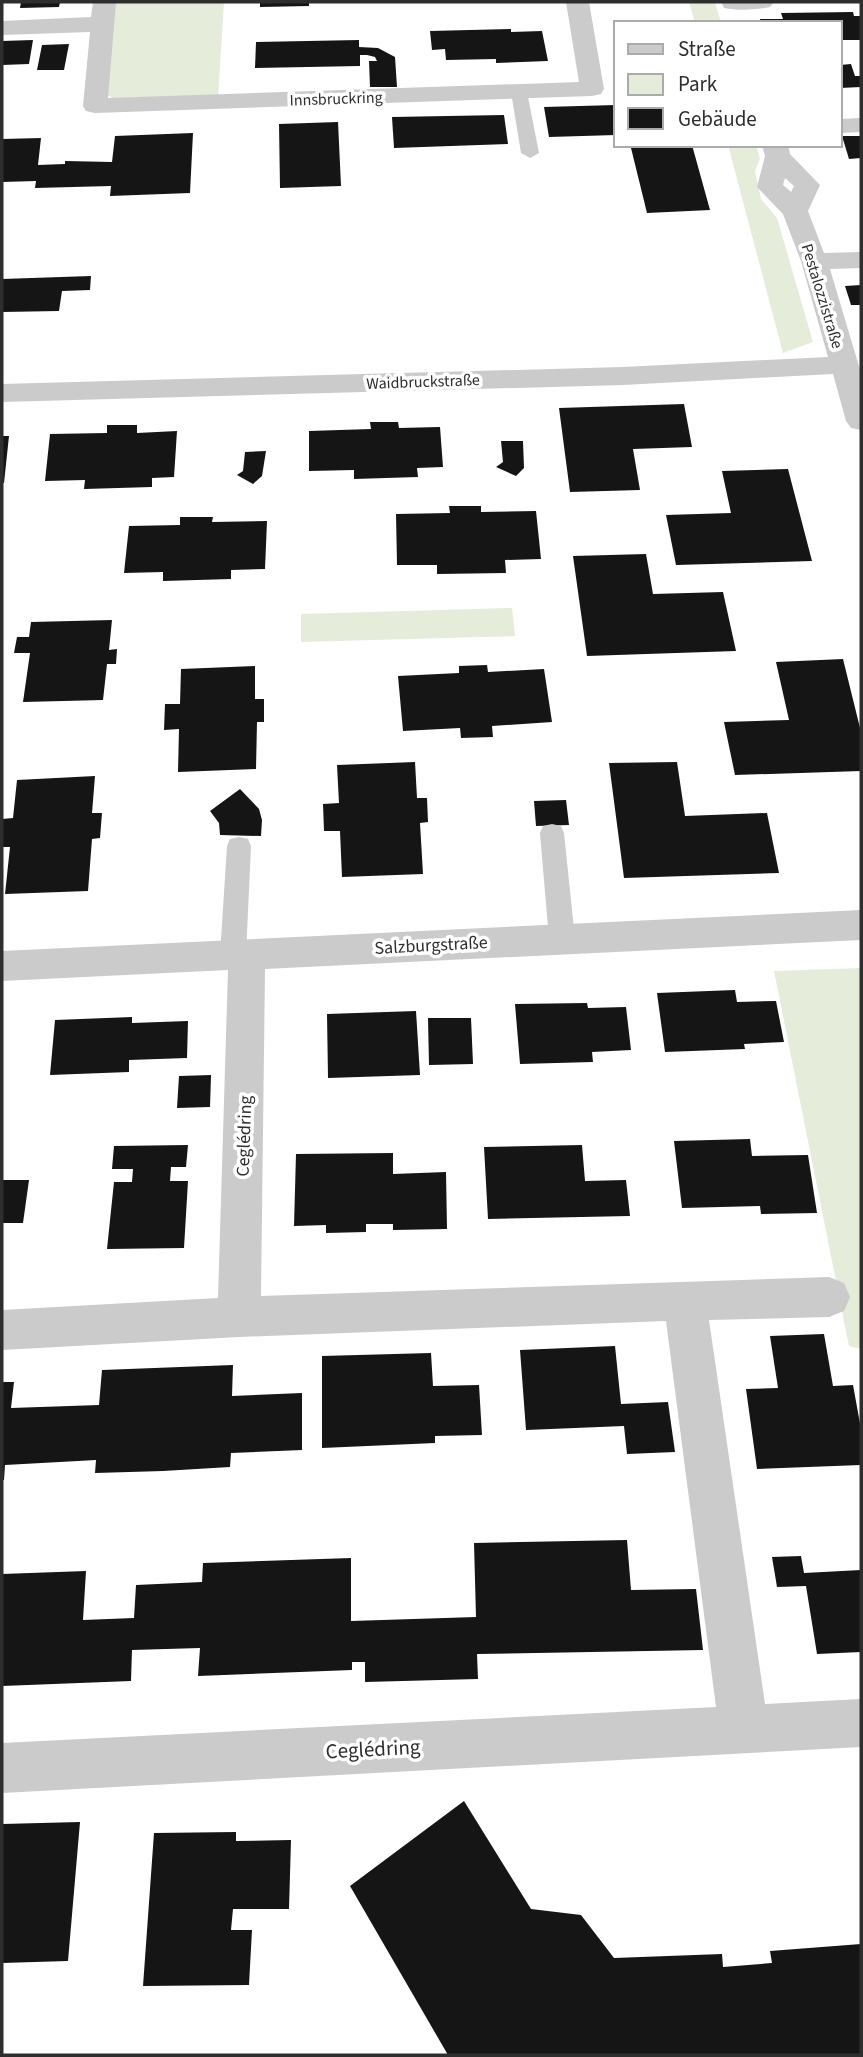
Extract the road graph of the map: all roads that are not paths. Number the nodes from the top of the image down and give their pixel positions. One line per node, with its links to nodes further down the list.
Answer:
1 (577, 2): 7 (street, Innsbruckring)
2 (731, 2): 3 (street); 5 (street)
3 (762, 2)
4 (103, 13): 6 (street); 7 (street, Innsbruckring)
5 (737, 21)
6 (2, 28)
7 (519, 92): 11 (lane)
8 (842, 125): 9 (street)
9 (861, 125)
10 (776, 151): 13 (street, Pestalozzistraße)
11 (530, 153)
12 (861, 260): 13 (street)
13 (814, 261): 14 (street, Pestalozzistraße)
14 (845, 365): 15 (street, Waidbruckstraße); 16 (street, Pestalozzistraße)
15 (2, 393)
16 (861, 421)
17 (552, 834): 20 (lane)
18 (239, 846): 21 (lane)
19 (861, 925): 20 (street, Salzburgstraße)
20 (562, 939): 21 (street, Salzburgstraße)
21 (240, 954): 22 (street, Salzburgstraße); 25 (street, Ceglédring)
22 (2, 966)
23 (829, 1297): 24 (street)
24 (685, 1301): 25 (street); 28 (street)
25 (239, 1317): 26 (street)
26 (2, 1330)
27 (861, 1723): 28 (street, Ceglédring)
28 (744, 1730): 29 (street, Ceglédring)
29 (2, 1768)

